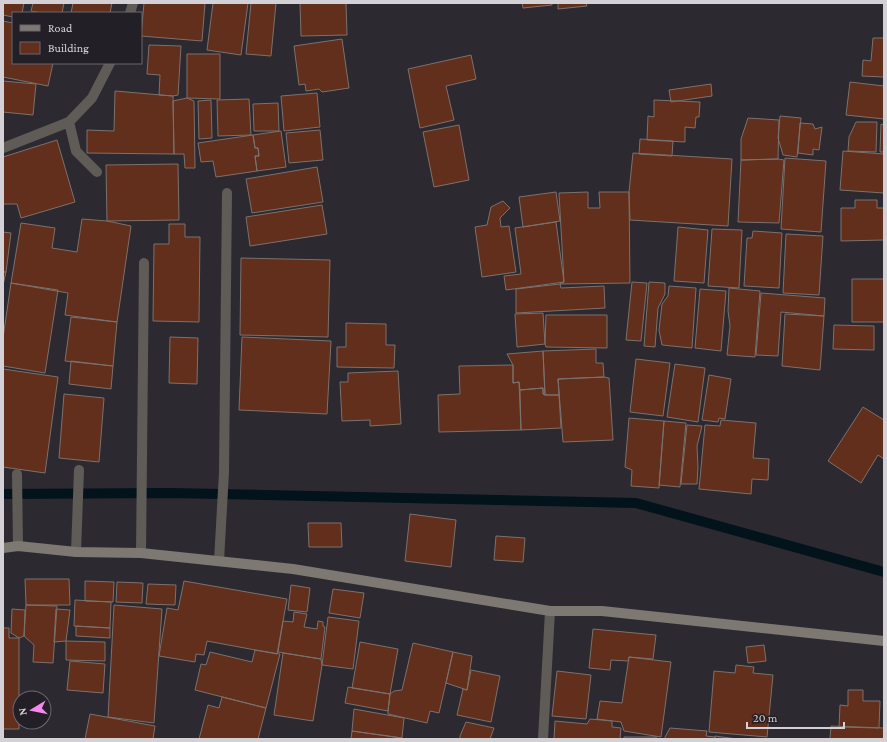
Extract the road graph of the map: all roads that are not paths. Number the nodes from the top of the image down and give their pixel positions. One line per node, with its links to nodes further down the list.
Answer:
1 (109, 64): 2 (street)
2 (69, 122): 3 (street); 4 (street)
3 (3, 148)
4 (97, 172)
5 (227, 193): 13 (street)
6 (144, 263): 12 (street)
7 (79, 470): 11 (street)
8 (17, 478): 9 (street)
9 (18, 546): 10 (main road); 11 (main road)
10 (3, 548)
11 (76, 552): 12 (main road)
12 (141, 553): 13 (main road)
13 (219, 561): 14 (main road)
14 (550, 611): 15 (main road); 16 (street)
15 (884, 641)
16 (543, 739)

